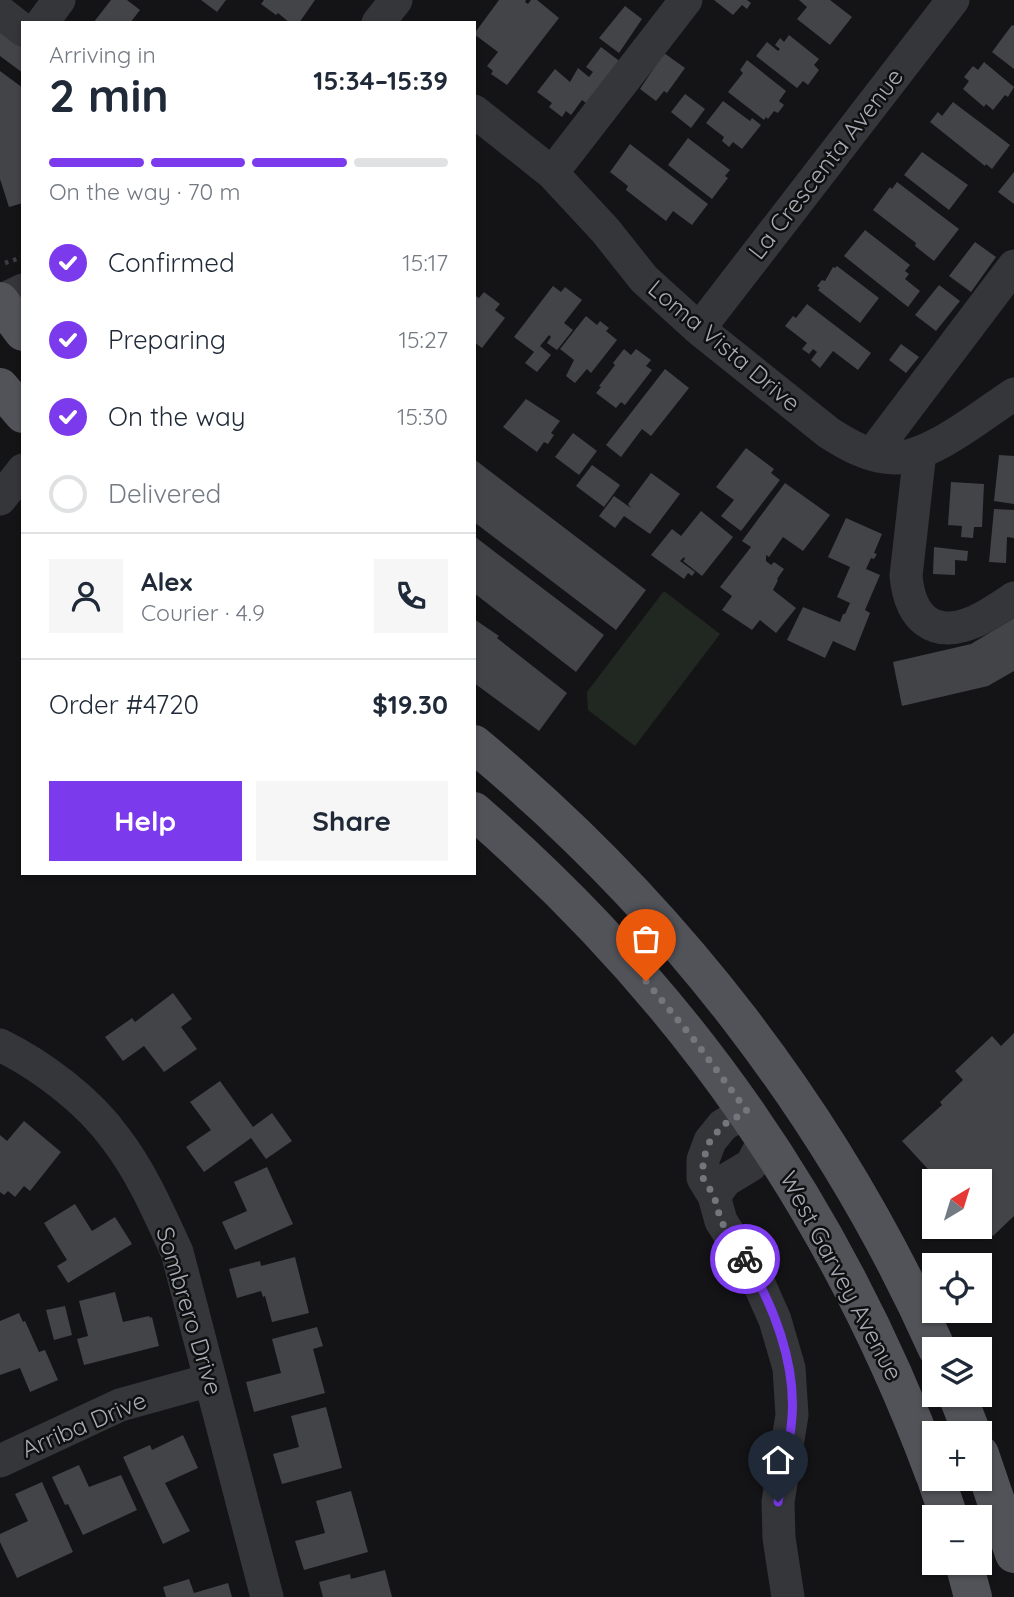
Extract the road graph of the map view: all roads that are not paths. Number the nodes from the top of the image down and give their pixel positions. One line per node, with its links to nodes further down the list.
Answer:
1 (59, 0): 6 (street)
2 (396, 0): 7 (street)
3 (686, 0): 10 (street)
4 (953, 0): 15 (street, La Crescenta Avenue)
5 (0, 12): 8 (street)
6 (43, 21)
7 (380, 21)
8 (21, 28)
9 (476, 113): 10 (street, Loma Vista Drive)
10 (552, 173): 15 (street, Loma Vista Drive)
11 (1014, 265): 20 (street)
12 (21, 291): 13 (street)
13 (0, 301): 14 (main road)
14 (21, 328)
15 (699, 329): 20 (street, Loma Vista Drive)
16 (0, 387): 18 (main road)
17 (1014, 394): 19 (street, Loma Vista Drive)
18 (21, 412)
19 (920, 452): 20 (street, Loma Vista Drive); 23 (street)
20 (872, 454)
21 (21, 473): 22 (street)
22 (0, 499)
23 (1014, 598)
24 (476, 746): 27 (main road, West Garvey Avenue)
25 (476, 813): 28 (main road, West Garvey Avenue)
26 (0, 1045): 31 (street, Sombrero Drive)
27 (788, 1085): 28 (main road); 30 (main road, West Garvey Avenue)
28 (756, 1125): 29 (street); 29 (street); 32 (main road, West Garvey Avenue)
29 (714, 1196): 38 (street)
30 (931, 1337)
31 (210, 1380): 33 (street, Arriba Drive); 37 (street, Sombrero Drive)
32 (922, 1444)
33 (0, 1461)
34 (992, 1489): 35 (main road)
35 (1014, 1554)
36 (968, 1575): 39 (main road)
37 (267, 1597)
38 (788, 1597)
39 (974, 1597)

